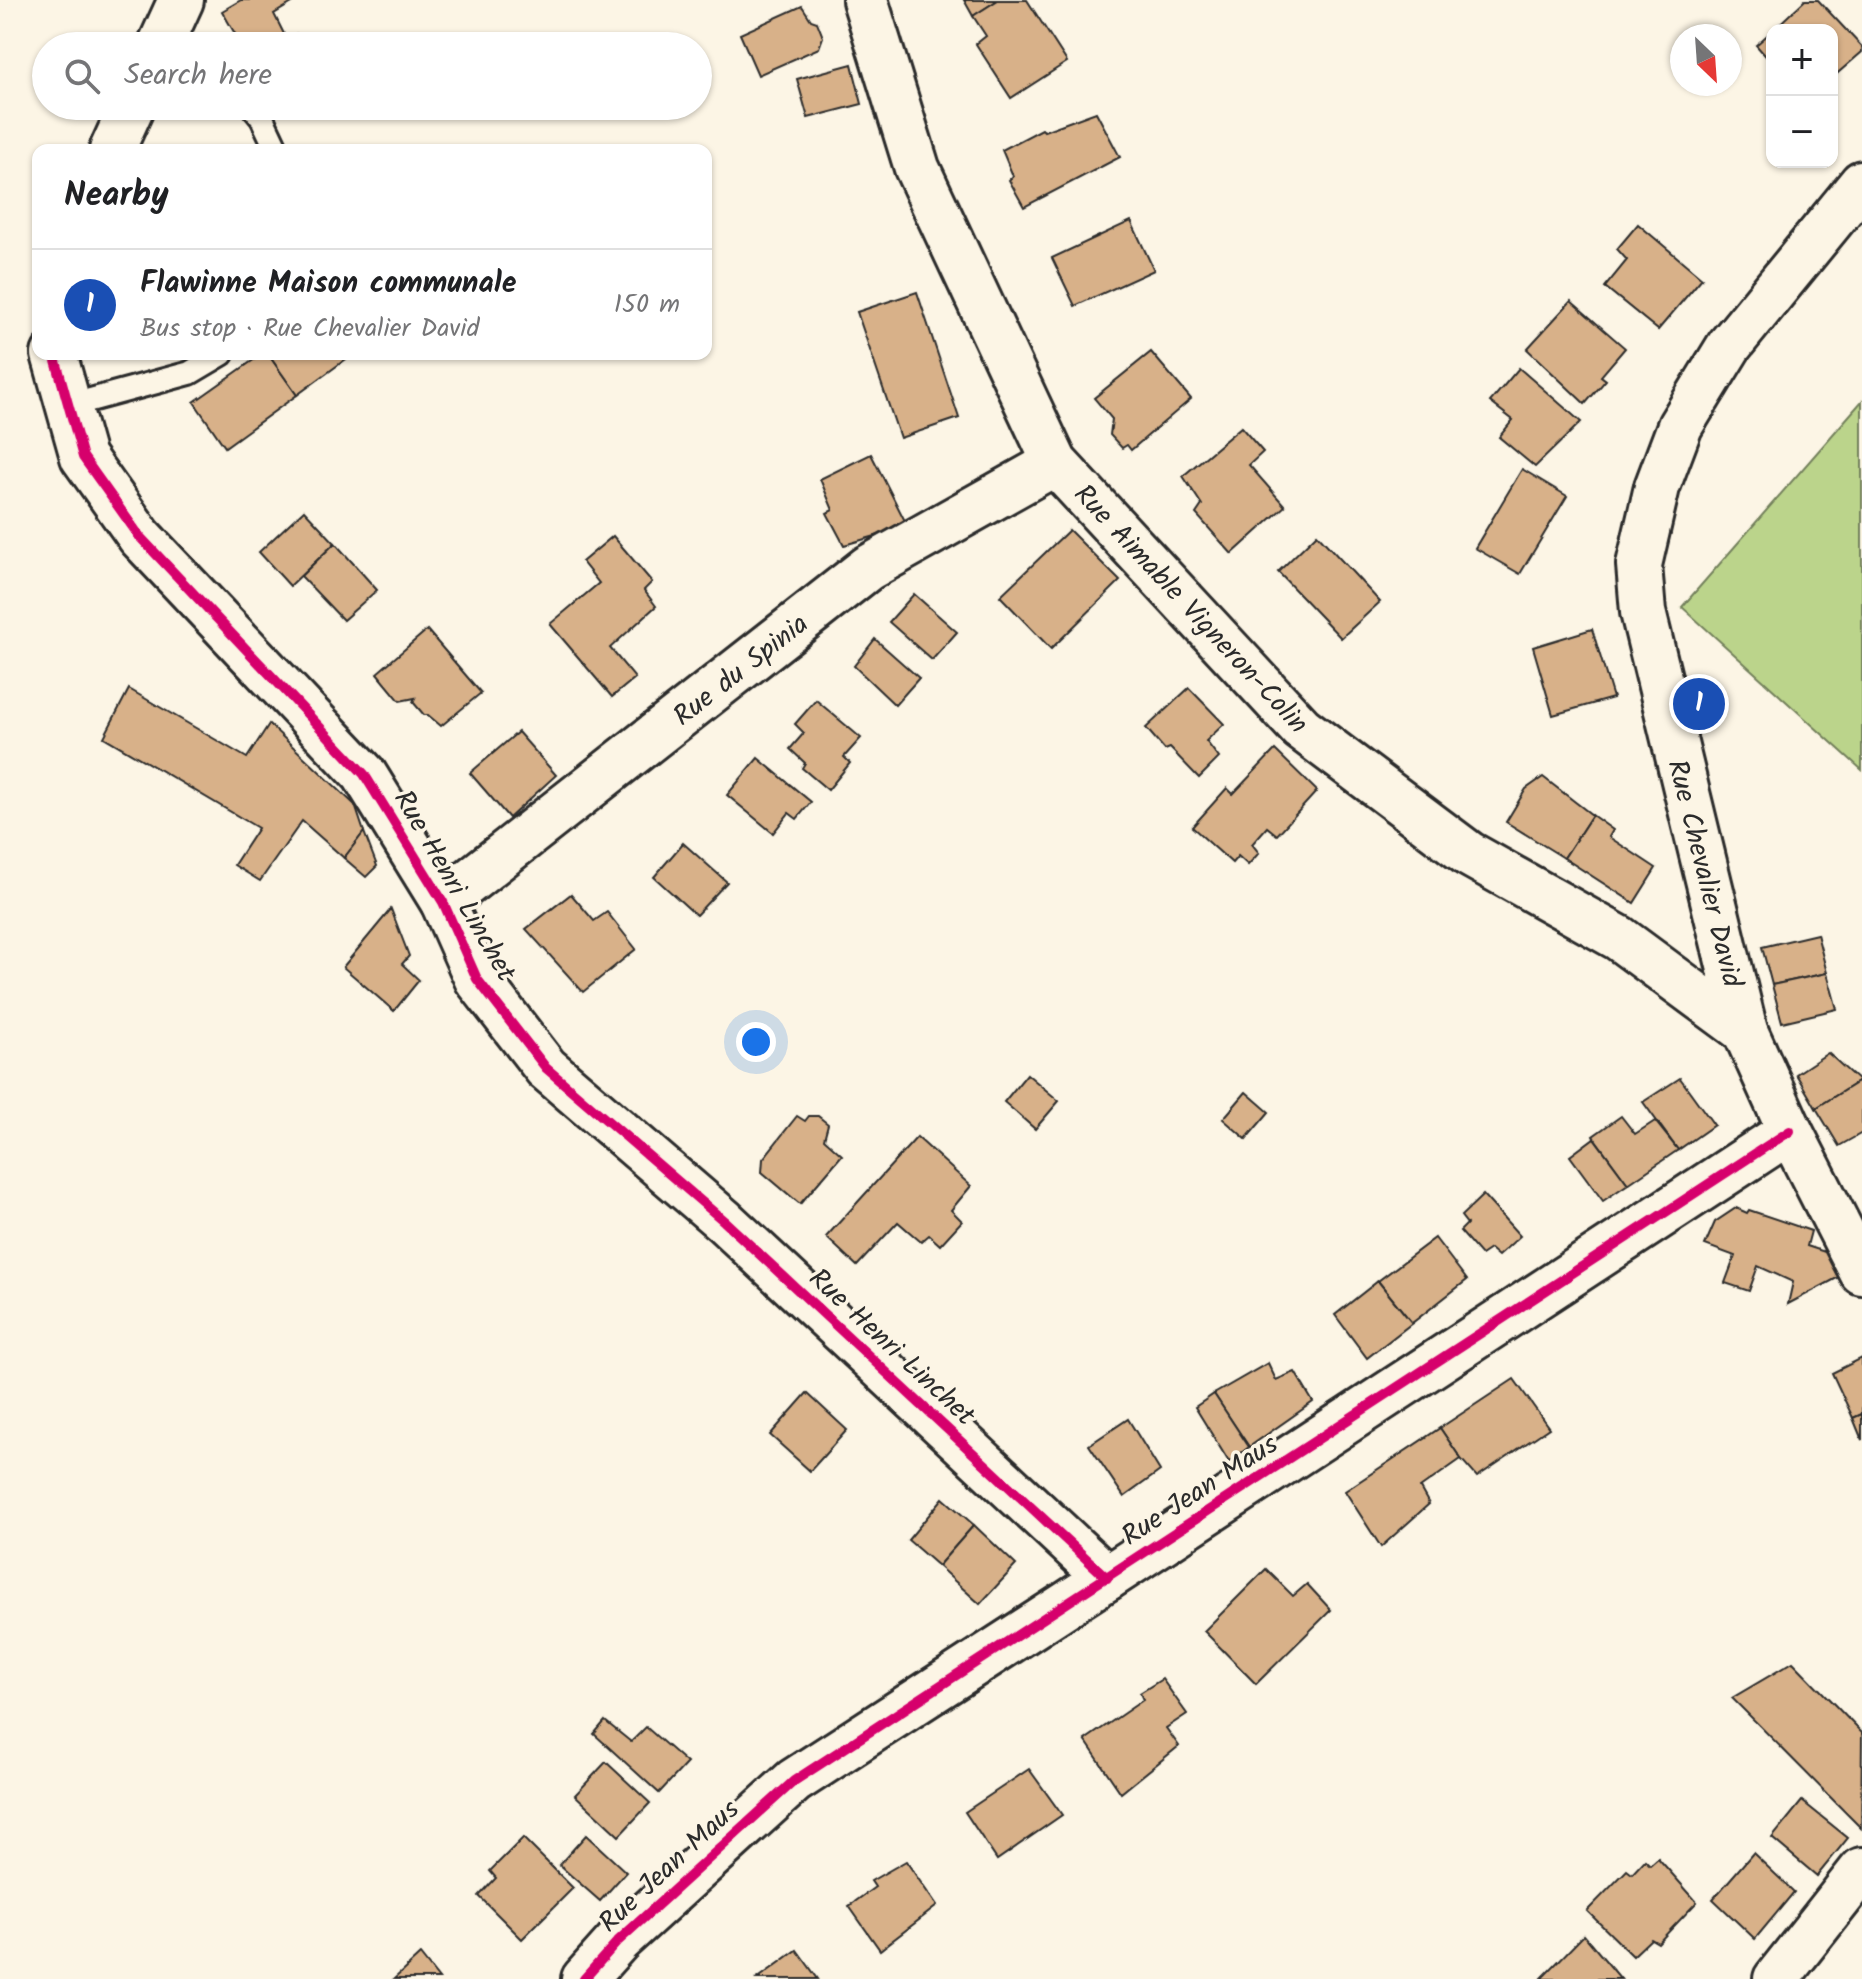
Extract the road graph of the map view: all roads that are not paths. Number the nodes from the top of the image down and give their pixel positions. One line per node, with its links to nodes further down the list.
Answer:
1 (181, 0): 3 (street)
2 (865, 0): 12 (street, Rue Aimable Vigneron-Colin)
3 (166, 32)
4 (126, 120): 6 (street)
5 (263, 120): 7 (lane)
6 (115, 144)
7 (274, 144)
8 (1862, 183): 14 (street, Rue Chevalier David)
9 (56, 360): 11 (street, Rue Henri Linchet)
10 (212, 360): 11 (lane)
11 (68, 406): 13 (street, Rue Henri Linchet)
12 (1055, 463): 13 (street, Rue du Spinia); 14 (street, Rue Aimable Vigneron-Colin)
13 (443, 902): 17 (street, Rue Henri Linchet)
14 (1745, 1031): 15 (street, Rue Chevalier David)
15 (1790, 1131): 16 (street, Rue Chevalier David); 17 (street, Rue Jean Maus)
16 (1862, 1272)
17 (1107, 1578): 19 (street, Rue Jean Maus)
18 (1862, 1870): 20 (street)
19 (584, 1979)
20 (1776, 1979)

